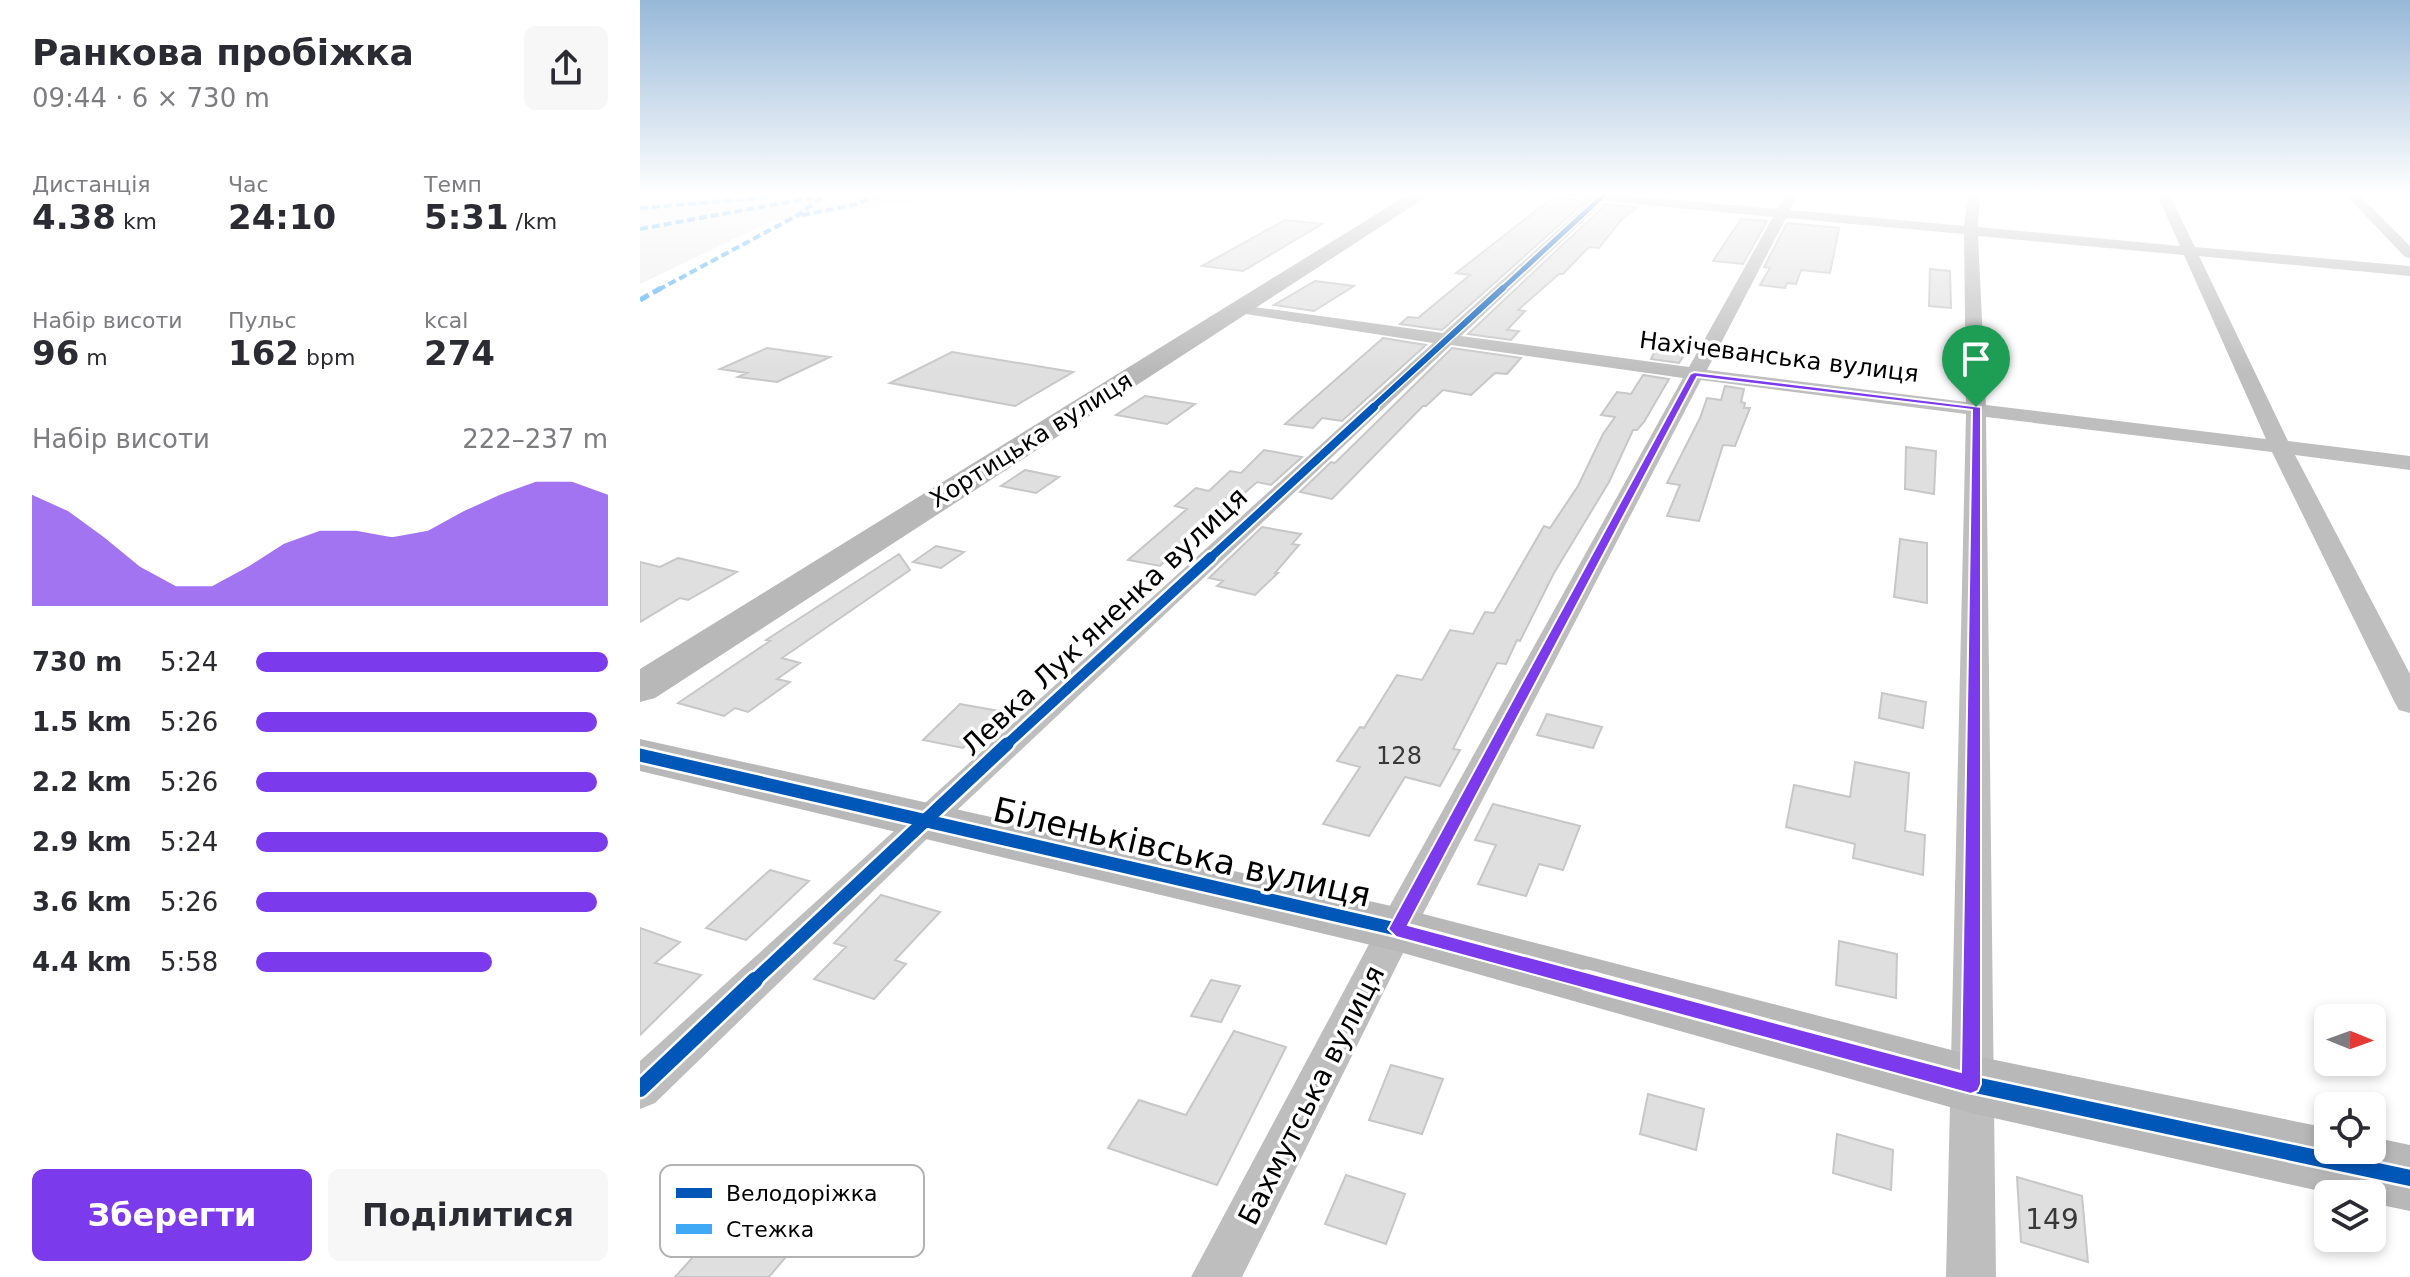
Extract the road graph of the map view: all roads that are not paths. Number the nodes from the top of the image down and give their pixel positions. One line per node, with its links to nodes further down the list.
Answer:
1 (1326, 254): 8 (street, Хортицька вулиця)
2 (1540, 254): 9 (street, Левка Лук'яненка вулиця)
3 (1760, 254): 10 (street, Бахмутська вулиця)
4 (1972, 254): 11 (street)
5 (2193, 254): 12 (street)
6 (2228, 254): 7 (street)
7 (2410, 271)
8 (1239, 308): 9 (street, Нахічеванська вулиця); 14 (street, Хортицька вулиця)
9 (1444, 340): 10 (street, Нахічеванська вулиця); 17 (street, Левка Лук'яненка вулиця)
10 (1694, 374): 11 (street, Нахічеванська вулиця); 18 (street, Бахмутська вулиця)
11 (1976, 407): 12 (street, Нахічеванська вулиця); 19 (street)
12 (2280, 447): 13 (street, Нахічеванська вулиця); 15 (street)
13 (2410, 463)
14 (640, 688)
15 (2410, 703)
16 (640, 755): 17 (street, Біленьківська вулиця)
17 (923, 822): 18 (street, Біленьківська вулиця); 20 (street, Левка Лук'яненка вулиця)
18 (1396, 929): 19 (street, Біленьківська вулиця); 22 (street, Бахмутська вулиця)
19 (1971, 1084): 21 (street, Біленьківська вулиця); 23 (street)
20 (640, 1089)
21 (2410, 1178)
22 (1216, 1277)
23 (1971, 1277)

